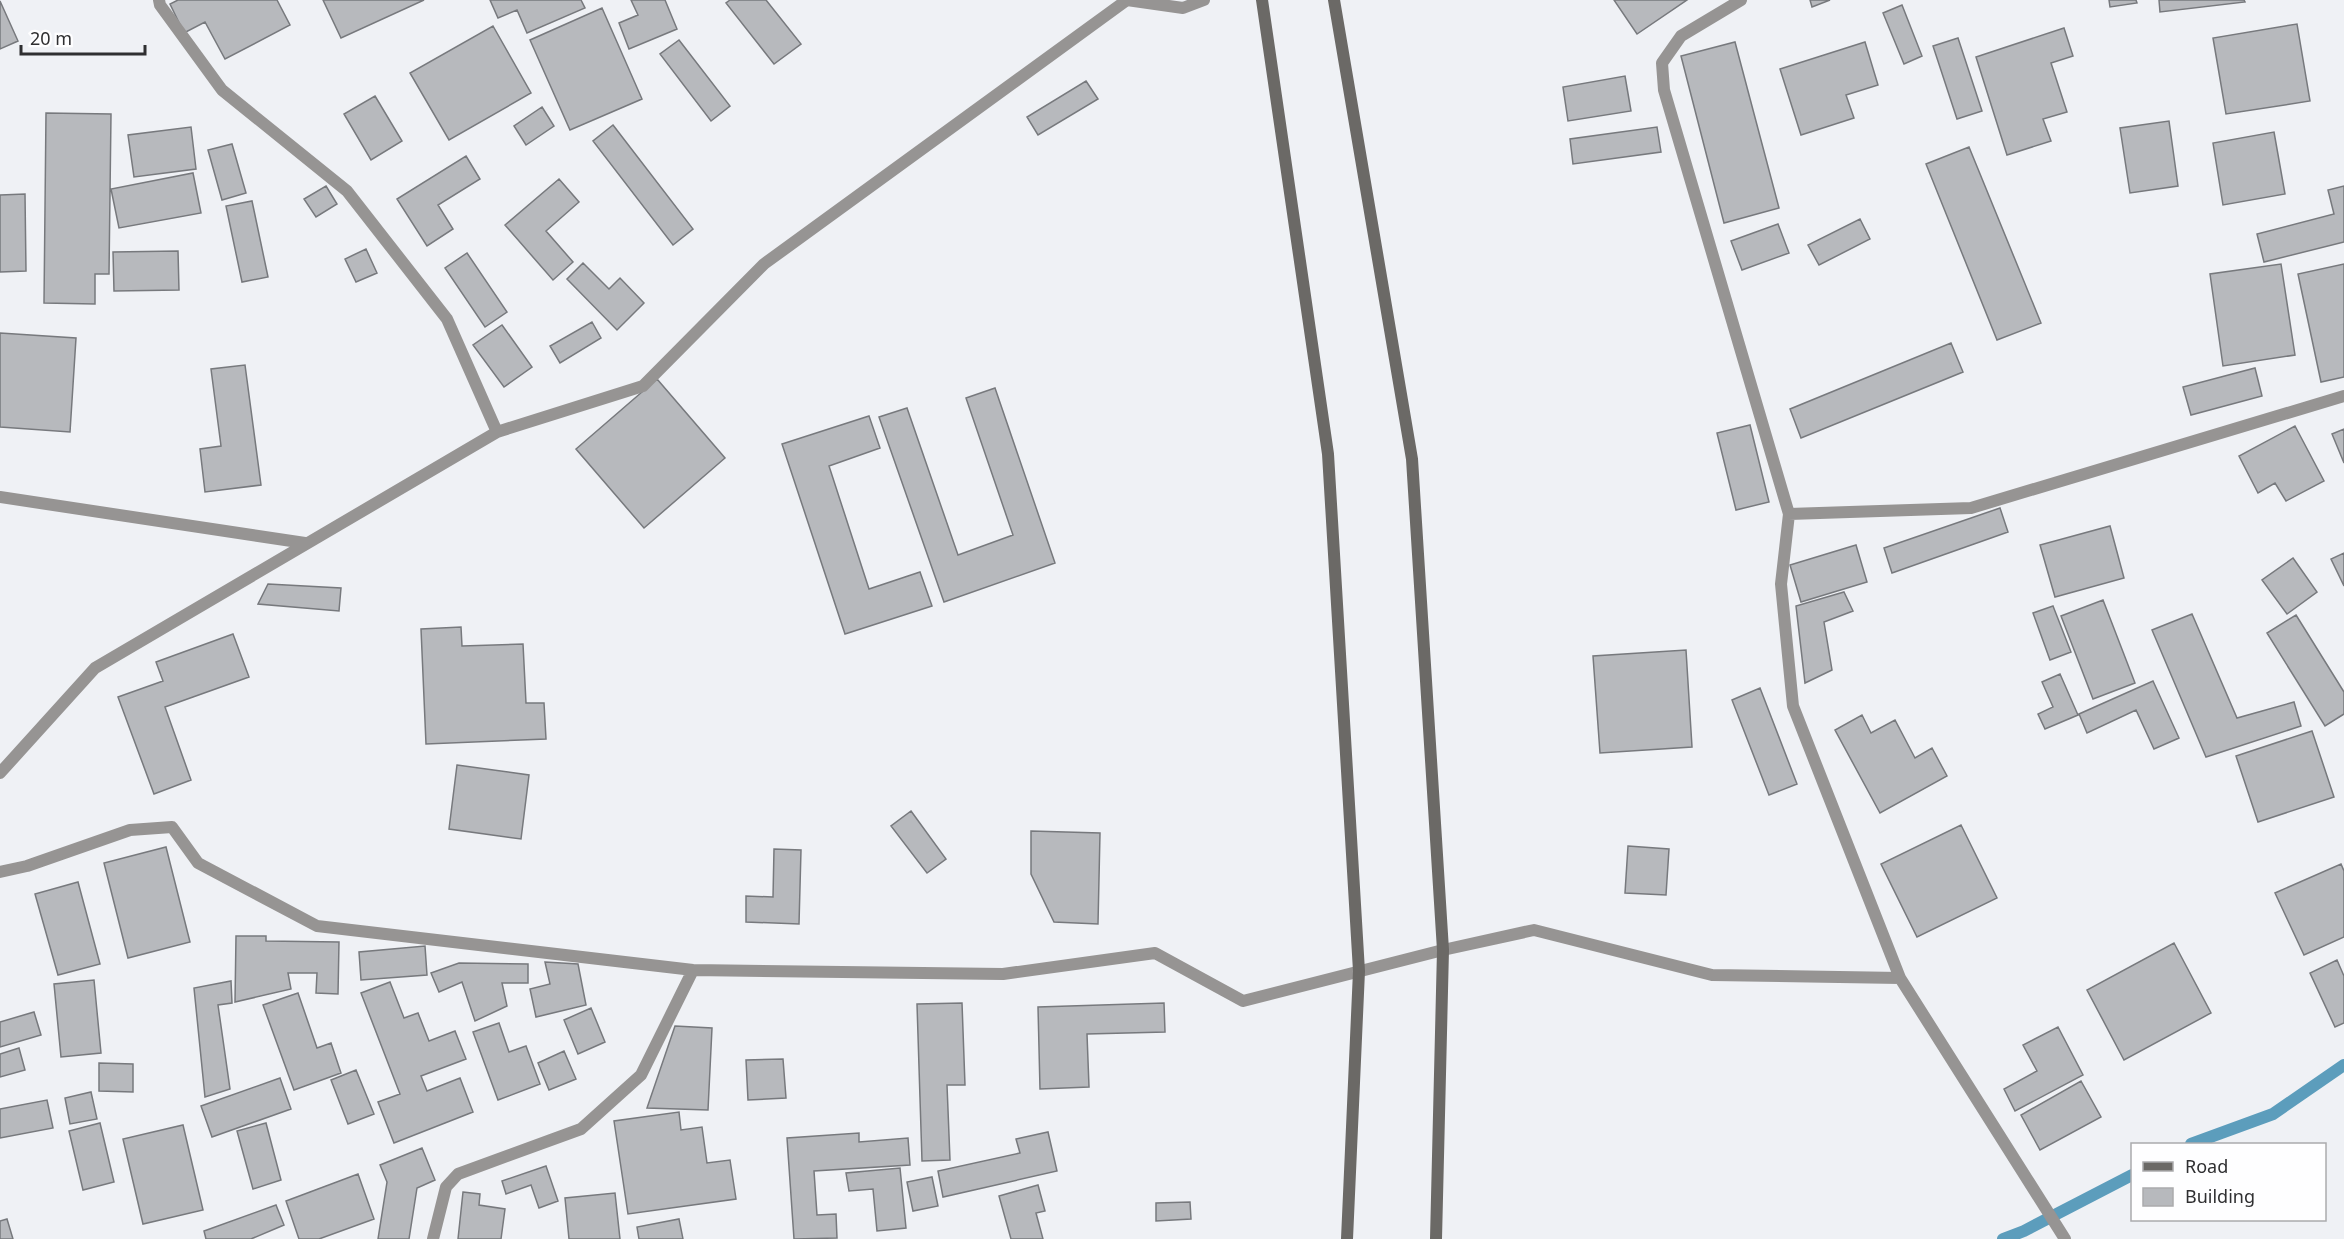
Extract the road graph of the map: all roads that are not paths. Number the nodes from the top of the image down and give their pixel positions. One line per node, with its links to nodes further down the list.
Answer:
1 (159, 0): 9 (street)
2 (1127, 0): 7 (street); 9 (street)
3 (1204, 0): 7 (street)
4 (1262, 0): 17 (main road)
5 (1334, 0): 15 (main road)
6 (1741, 0): 11 (street)
7 (1182, 4)
8 (2344, 396): 11 (street)
9 (497, 432): 12 (street)
10 (0, 497): 12 (street)
11 (1789, 514): 18 (street)
12 (305, 543): 13 (street)
13 (0, 773)
14 (0, 872): 16 (street)
15 (1443, 950): 17 (street); 18 (street); 21 (main road)
16 (693, 970): 17 (street); 19 (street)
17 (1359, 971): 20 (main road)
18 (1900, 978): 22 (street)
19 (433, 1239)
20 (1347, 1239)
21 (1436, 1239)
22 (2065, 1239)

